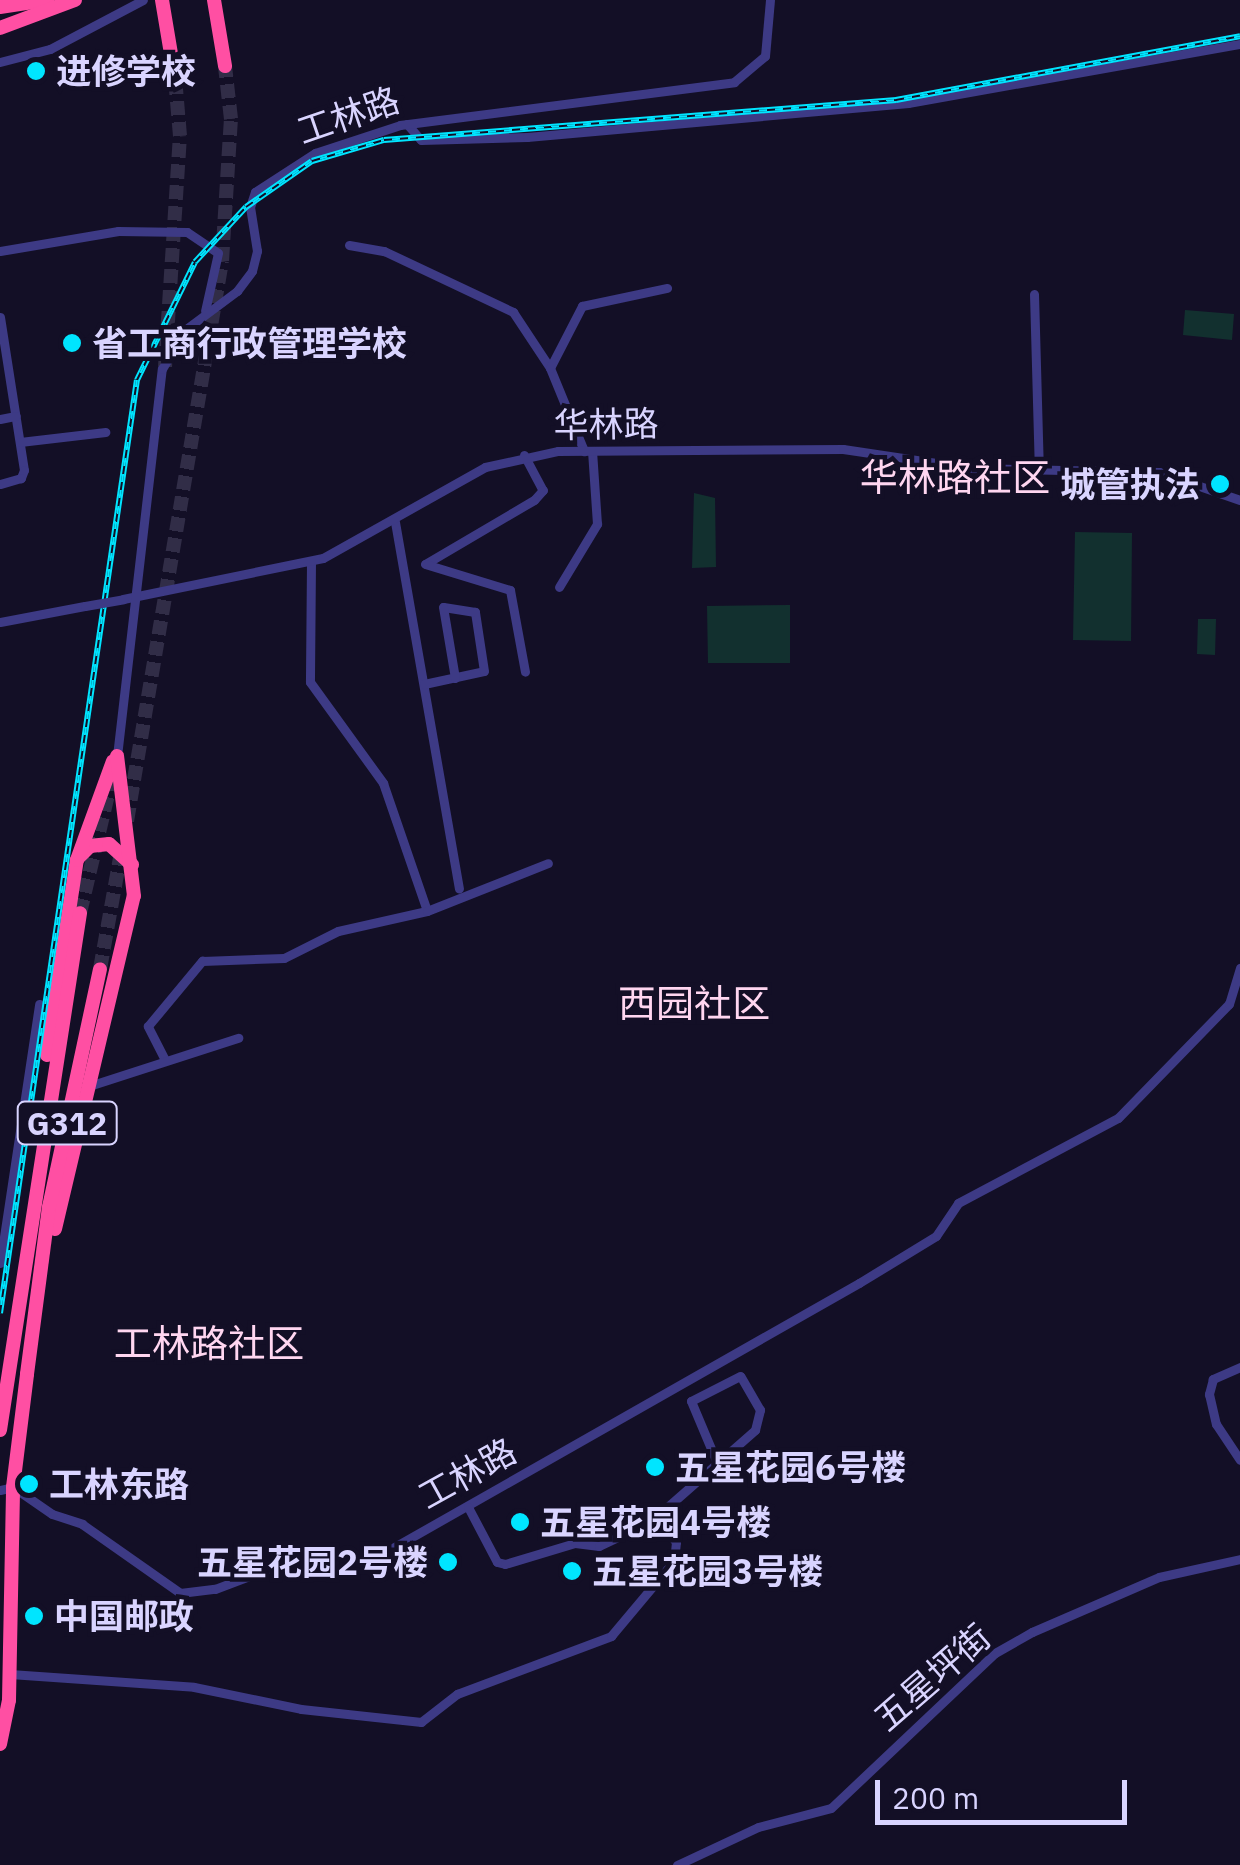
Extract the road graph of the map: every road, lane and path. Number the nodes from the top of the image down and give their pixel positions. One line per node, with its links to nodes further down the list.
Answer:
1 (12, 0): 8 (highway)
2 (48, 0): 8 (highway)
3 (74, 0): 9 (highway)
4 (143, 0): 11 (street)
5 (162, 0): 13 (highway)
6 (214, 0): 12 (highway)
7 (770, 0): 14 (street, 工林路)
8 (0, 4)
9 (0, 28)
10 (1240, 44): 14 (street)
11 (0, 62)
12 (226, 66)
13 (176, 78)
14 (407, 124): 19 (street, 工林路)
15 (349, 245): 21 (street)
16 (0, 251): 19 (street)
17 (667, 288): 21 (street)
18 (1034, 294): 28 (street)
19 (206, 311): 34 (street, 工林路)
20 (0, 318): 22 (street)
21 (550, 368): 26 (street)
22 (16, 416): 23 (street); 25 (street)
23 (0, 419)
24 (105, 432): 25 (street)
25 (20, 442): 29 (street)
26 (588, 451): 27 (street, 华林路); 28 (street, 华林路); 33 (street)
27 (524, 455): 31 (street, 华林路); 36 (street)
28 (1038, 470): 30 (street, 华林路)
29 (0, 484)
30 (1240, 500)
31 (395, 522): 32 (street, 华林路); 38 (street)
32 (311, 562): 34 (street, 华林路); 44 (street)
33 (559, 587)
34 (138, 596): 35 (street, 华林路, bridge); 39 (street, 工林路)
35 (0, 622)
36 (525, 672)
37 (456, 678): 37 (street); 38 (street)
38 (424, 684): 43 (street)
39 (117, 756): 40 (highway); 42 (highway)
40 (77, 860): 42 (highway); 51 (highway)
41 (548, 863): 44 (street)
42 (134, 870): 53 (highway)
43 (458, 888)
44 (426, 911): 52 (street)
45 (80, 913): 54 (highway, G312)
46 (1240, 968): 62 (street, 工林路)
47 (100, 970): 56 (highway, G312)
48 (39, 1004): 50 (street)
49 (238, 1038): 52 (street)
50 (32, 1047): 51 (street); 55 (street)
51 (48, 1050): 54 (highway)
52 (164, 1058): 53 (street)
53 (89, 1086): 56 (highway)
54 (36, 1180): 58 (highway, G312)
55 (0, 1263)
56 (43, 1278): 61 (highway, G312)
57 (1240, 1367): 59 (street)
58 (0, 1430)
59 (1240, 1460)
60 (717, 1463): 60 (street); 63 (street)
61 (7, 1489): 62 (street, 工林路); 65 (highway, G312)
62 (468, 1507): 63 (street)
63 (656, 1517): 65 (street)
64 (1240, 1559): 67 (street, 五星坪街)
65 (10, 1674): 66 (highway, G312)
66 (0, 1744)
67 (678, 1865)

